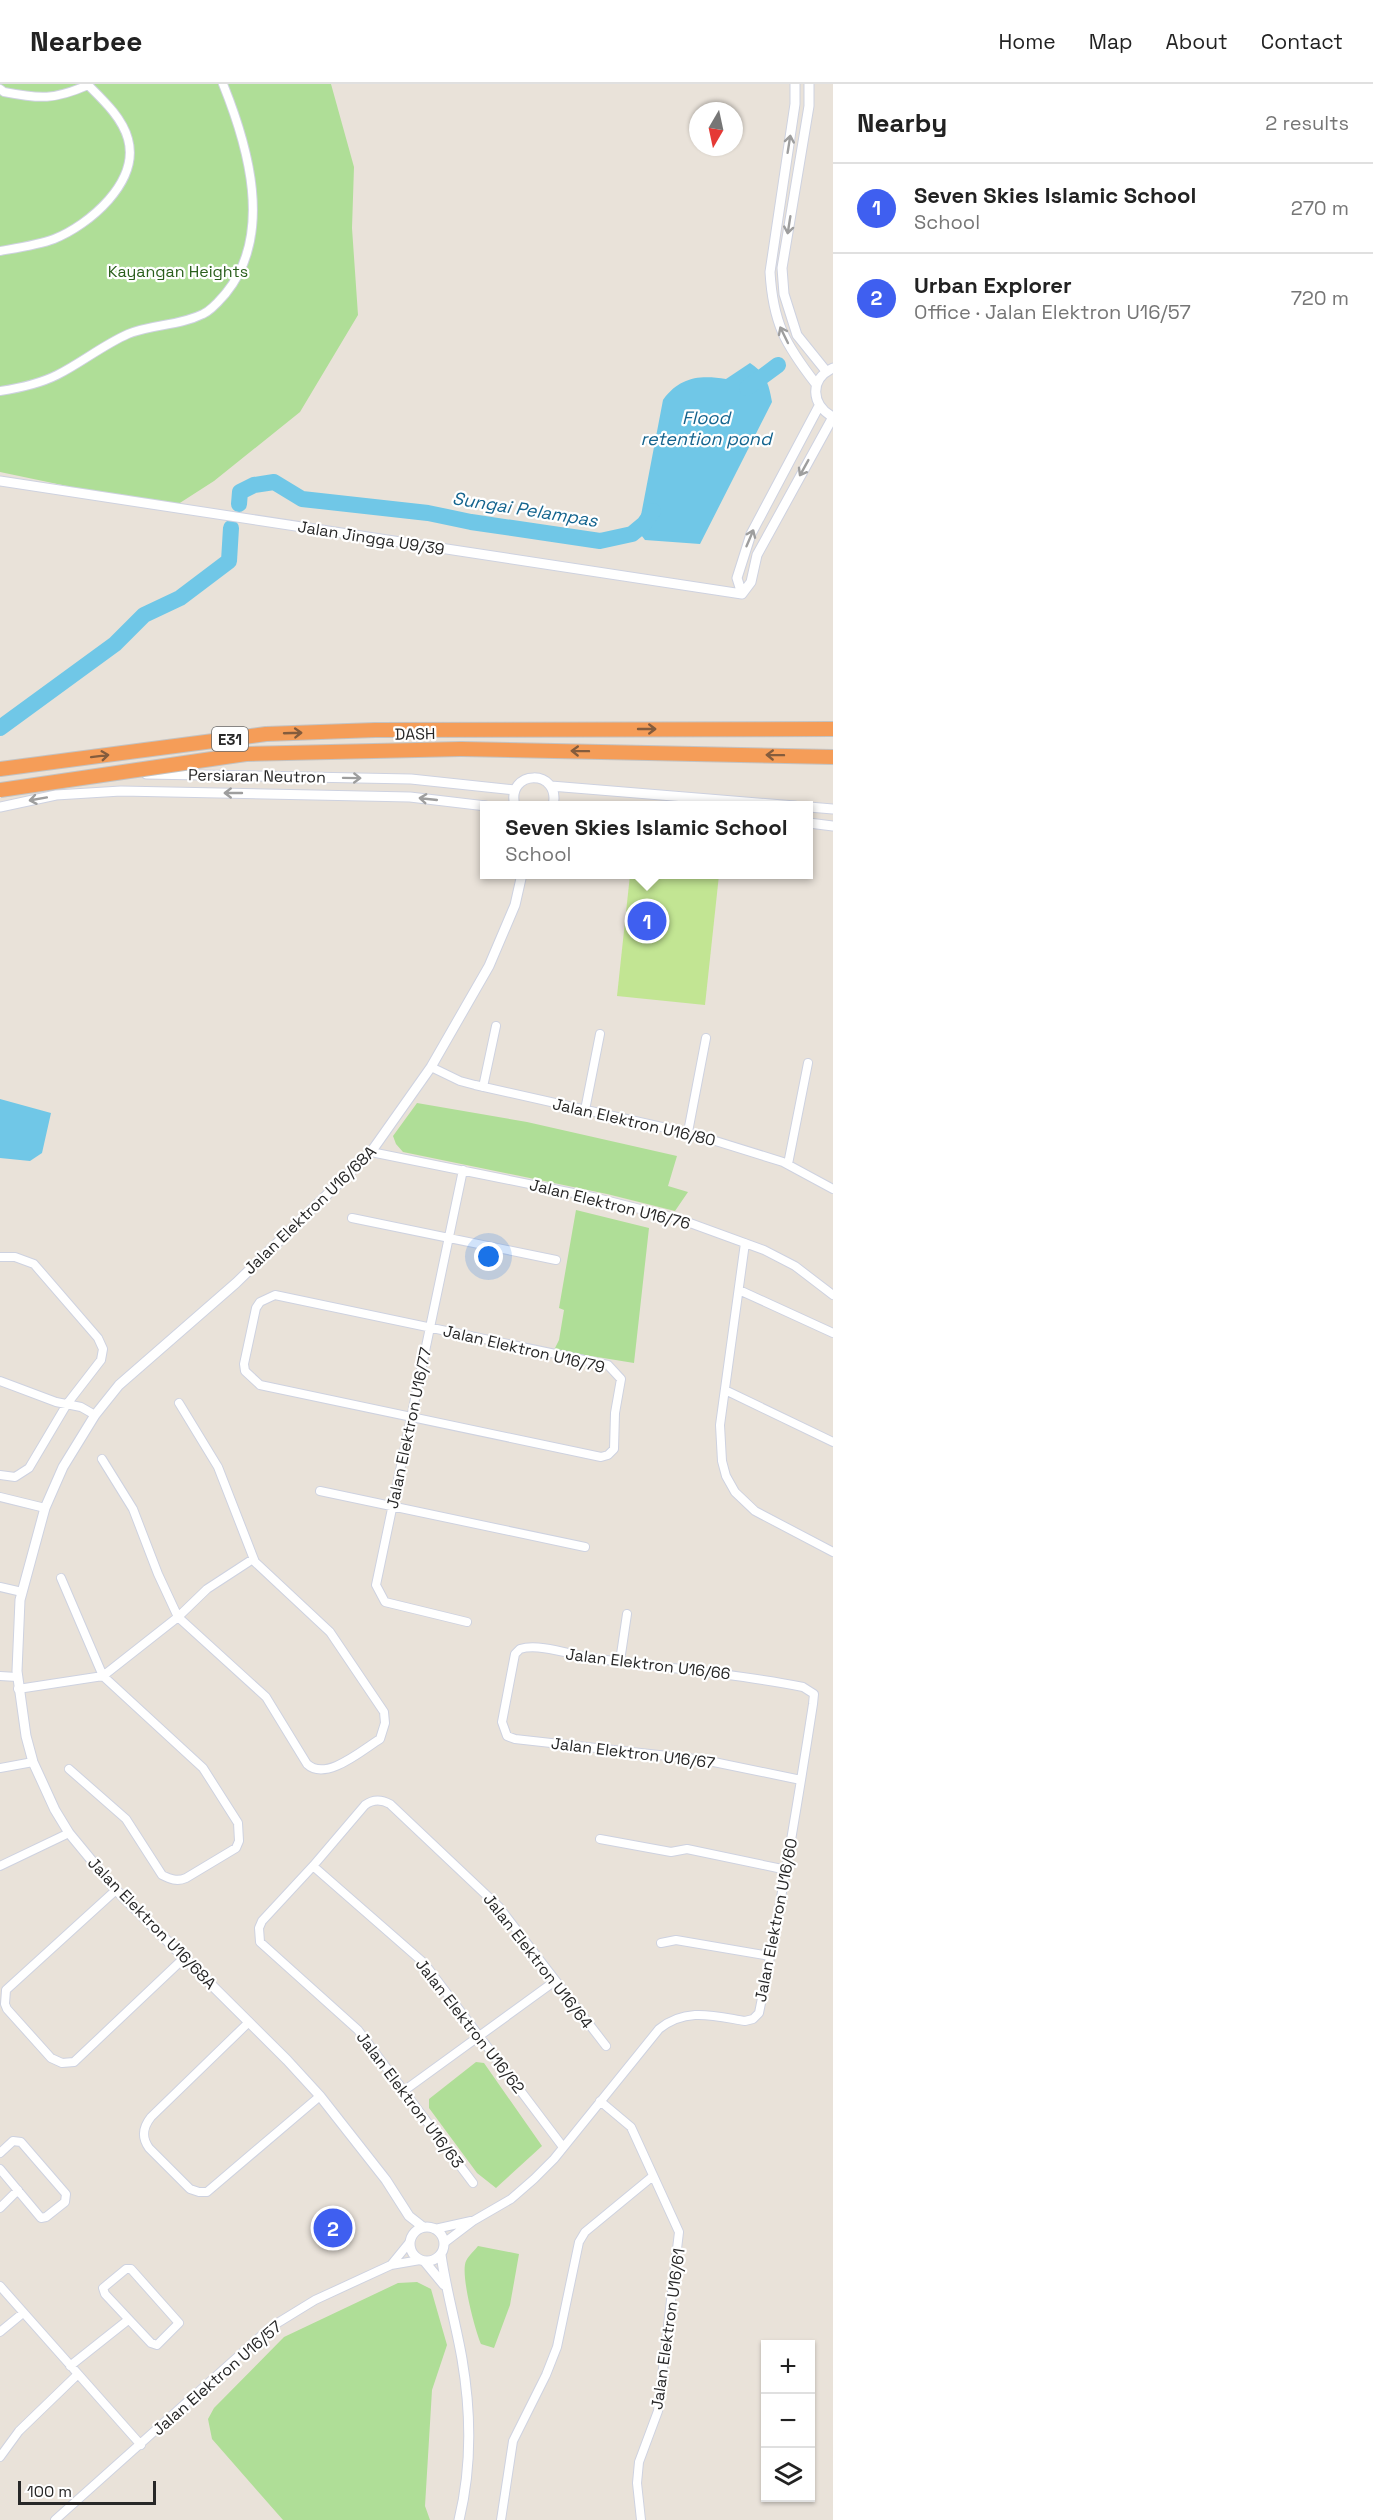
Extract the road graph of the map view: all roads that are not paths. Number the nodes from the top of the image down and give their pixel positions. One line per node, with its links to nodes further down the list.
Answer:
1 (223, 84): 9 (street)
2 (795, 84): 8 (street, one-way to 2)
3 (809, 84): 7 (street, one-way to 7)
4 (87, 85): 5 (street); 6 (street)
5 (0, 89)
6 (0, 251)
7 (830, 369): 8 (street)
8 (816, 384): 10 (street)
9 (0, 391)
10 (819, 406): 11 (street); 13 (street, one-way to 10)
11 (833, 417): 13 (street, one-way to 13)
12 (0, 481): 13 (street, Jalan Jingga U9/39)
13 (742, 594)
14 (833, 729): 16 (highway, DASH / E31, one-way to 14)
15 (833, 757): 18 (highway, DASH / E31, one-way to 18, bridge)
16 (0, 769)
17 (550, 786): 19 (street); 21 (street); 22 (street)
18 (0, 788): 19 (street, Persiaran Neutron, one-way to 19)
19 (515, 790): 20 (street)
20 (514, 801)
21 (554, 801)
22 (734, 801)
23 (480, 805): 24 (street, Persiaran Neutron, one-way to 24)
24 (0, 807)
25 (813, 807): 26 (street)
26 (833, 809)
27 (813, 824): 28 (street)
28 (833, 826)
29 (521, 879): 34 (street, Jalan Elektron U16/68A)
30 (496, 1026): 35 (street)
31 (600, 1034): 36 (street)
32 (706, 1038): 37 (street)
33 (808, 1063): 39 (street)
34 (431, 1067): 35 (street, Jalan Elektron U16/80); 38 (street, Jalan Elektron U16/68A)
35 (483, 1087): 36 (street, Jalan Elektron U16/80)
36 (585, 1110): 37 (street, Jalan Elektron U16/80)
37 (688, 1132): 39 (street, Jalan Elektron U16/80)
38 (371, 1152): 40 (street, Jalan Elektron U16/76); 55 (street, Jalan Elektron U16/68A)
39 (788, 1164): 41 (street, Jalan Elektron U16/80)
40 (463, 1170): 43 (street, Jalan Elektron U16/77); 44 (street, Jalan Elektron U16/76)
41 (833, 1189)
42 (352, 1218): 43 (street)
43 (449, 1238): 46 (street); 49 (street, Jalan Elektron U16/77)
44 (745, 1243): 47 (street); 48 (street, Jalan Elektron U16/76)
45 (0, 1257): 54 (street)
46 (556, 1260)
47 (739, 1290): 50 (street); 52 (street)
48 (833, 1295)
49 (430, 1328): 56 (street, Jalan Elektron U16/77); 56 (street); 56 (street, Jalan Elektron U16/79)
50 (833, 1333)
51 (0, 1381): 54 (street)
52 (725, 1390): 57 (street); 65 (street)
53 (179, 1402): 66 (street)
54 (67, 1404): 55 (street); 59 (street)
55 (94, 1415): 63 (street, Jalan Elektron U16/68A)
56 (411, 1417): 62 (street, Jalan Elektron U16/77)
57 (833, 1442)
58 (102, 1459): 71 (street)
59 (0, 1475)
60 (320, 1491): 62 (street)
61 (0, 1497): 63 (street)
62 (392, 1507): 64 (street); 72 (street, Jalan Elektron U16/77)
63 (45, 1508): 69 (street, Jalan Elektron U16/68A)
64 (585, 1547)
65 (833, 1551)
66 (253, 1559): 71 (street); 71 (street)
67 (61, 1578): 76 (street)
68 (0, 1587): 69 (street)
69 (22, 1592): 75 (street, Jalan Elektron U16/68A)
70 (627, 1614): 73 (street)
71 (178, 1617): 76 (street)
72 (467, 1622)
73 (620, 1661): 78 (street, Jalan Elektron U16/66); 79 (street, Jalan Elektron U16/66)
74 (0, 1676): 75 (street)
75 (17, 1677): 77 (street, Jalan Elektron U16/68A)
76 (103, 1677): 77 (street); 82 (street)
77 (18, 1689): 80 (street, Jalan Elektron U16/68A)
78 (506, 1696): 83 (street, Jalan Elektron U16/67)
79 (813, 1704): 83 (street, Jalan Elektron U16/60)
80 (33, 1762): 81 (street); 84 (street, Jalan Elektron U16/68A)
81 (0, 1768)
82 (69, 1769)
83 (801, 1780): 88 (street, Jalan Elektron U16/60)
84 (69, 1833): 86 (street); 89 (street, Jalan Elektron U16/68A)
85 (600, 1839): 88 (street)
86 (0, 1866)
87 (313, 1866): 93 (street, Jalan Elektron U16/64); 95 (street, Jalan Elektron U16/62); 97 (street, Jalan Elektron U16/63)
88 (787, 1870): 91 (street, Jalan Elektron U16/60)
89 (116, 1890): 92 (street, Jalan Elektron U16/68A); 92 (street)
90 (661, 1943): 91 (street)
91 (770, 1956): 99 (street, Jalan Elektron U16/60)
92 (184, 1958): 94 (street, Jalan Elektron U16/68A)
93 (555, 1982): 95 (street); 96 (street, Jalan Elektron U16/64)
94 (249, 2022): 98 (street, Jalan Elektron U16/68A); 98 (street)
95 (479, 2036): 97 (street); 100 (street, Jalan Elektron U16/62)
96 (606, 2046)
97 (405, 2090): 104 (street, Jalan Elektron U16/63)
98 (320, 2096): 107 (street, Jalan Elektron U16/68A)
99 (600, 2101): 100 (street, Jalan Elektron U16/60); 103 (street, Jalan Elektron U16/61)
100 (563, 2147): 108 (street, Jalan Elektron U16/60)
101 (0, 2153): 105 (street)
102 (0, 2169): 105 (street)
103 (653, 2176): 127 (street); 128 (street, Jalan Elektron U16/61)
104 (473, 2183)
105 (18, 2190): 106 (street)
106 (0, 2208)
107 (409, 2216): 109 (street, Jalan Elektron U16/68A); 111 (street, Jalan Elektron U16/68A)
108 (473, 2221): 110 (street); 112 (street)
109 (423, 2227): 110 (street); 111 (street)
110 (435, 2229): 112 (street)
111 (410, 2240): 114 (street); 115 (street, Jalan Elektron U16/57)
112 (444, 2244): 113 (street)
113 (441, 2255): 114 (street); 117 (street)
114 (422, 2261): 115 (street, Jalan Elektron U16/57); 117 (street)
115 (391, 2265): 123 (street, Jalan Elektron U16/57)
116 (0, 2286): 118 (street)
117 (446, 2287): 126 (street)
118 (23, 2313): 120 (street); 121 (street)
119 (128, 2320): 119 (street); 121 (street)
120 (0, 2332)
121 (70, 2366): 122 (street)
122 (77, 2375): 123 (street); 124 (street)
123 (141, 2445): 125 (street, Jalan Elektron U16/57)
124 (0, 2457)
125 (55, 2520)
126 (459, 2520)
127 (501, 2520)
128 (641, 2520)

